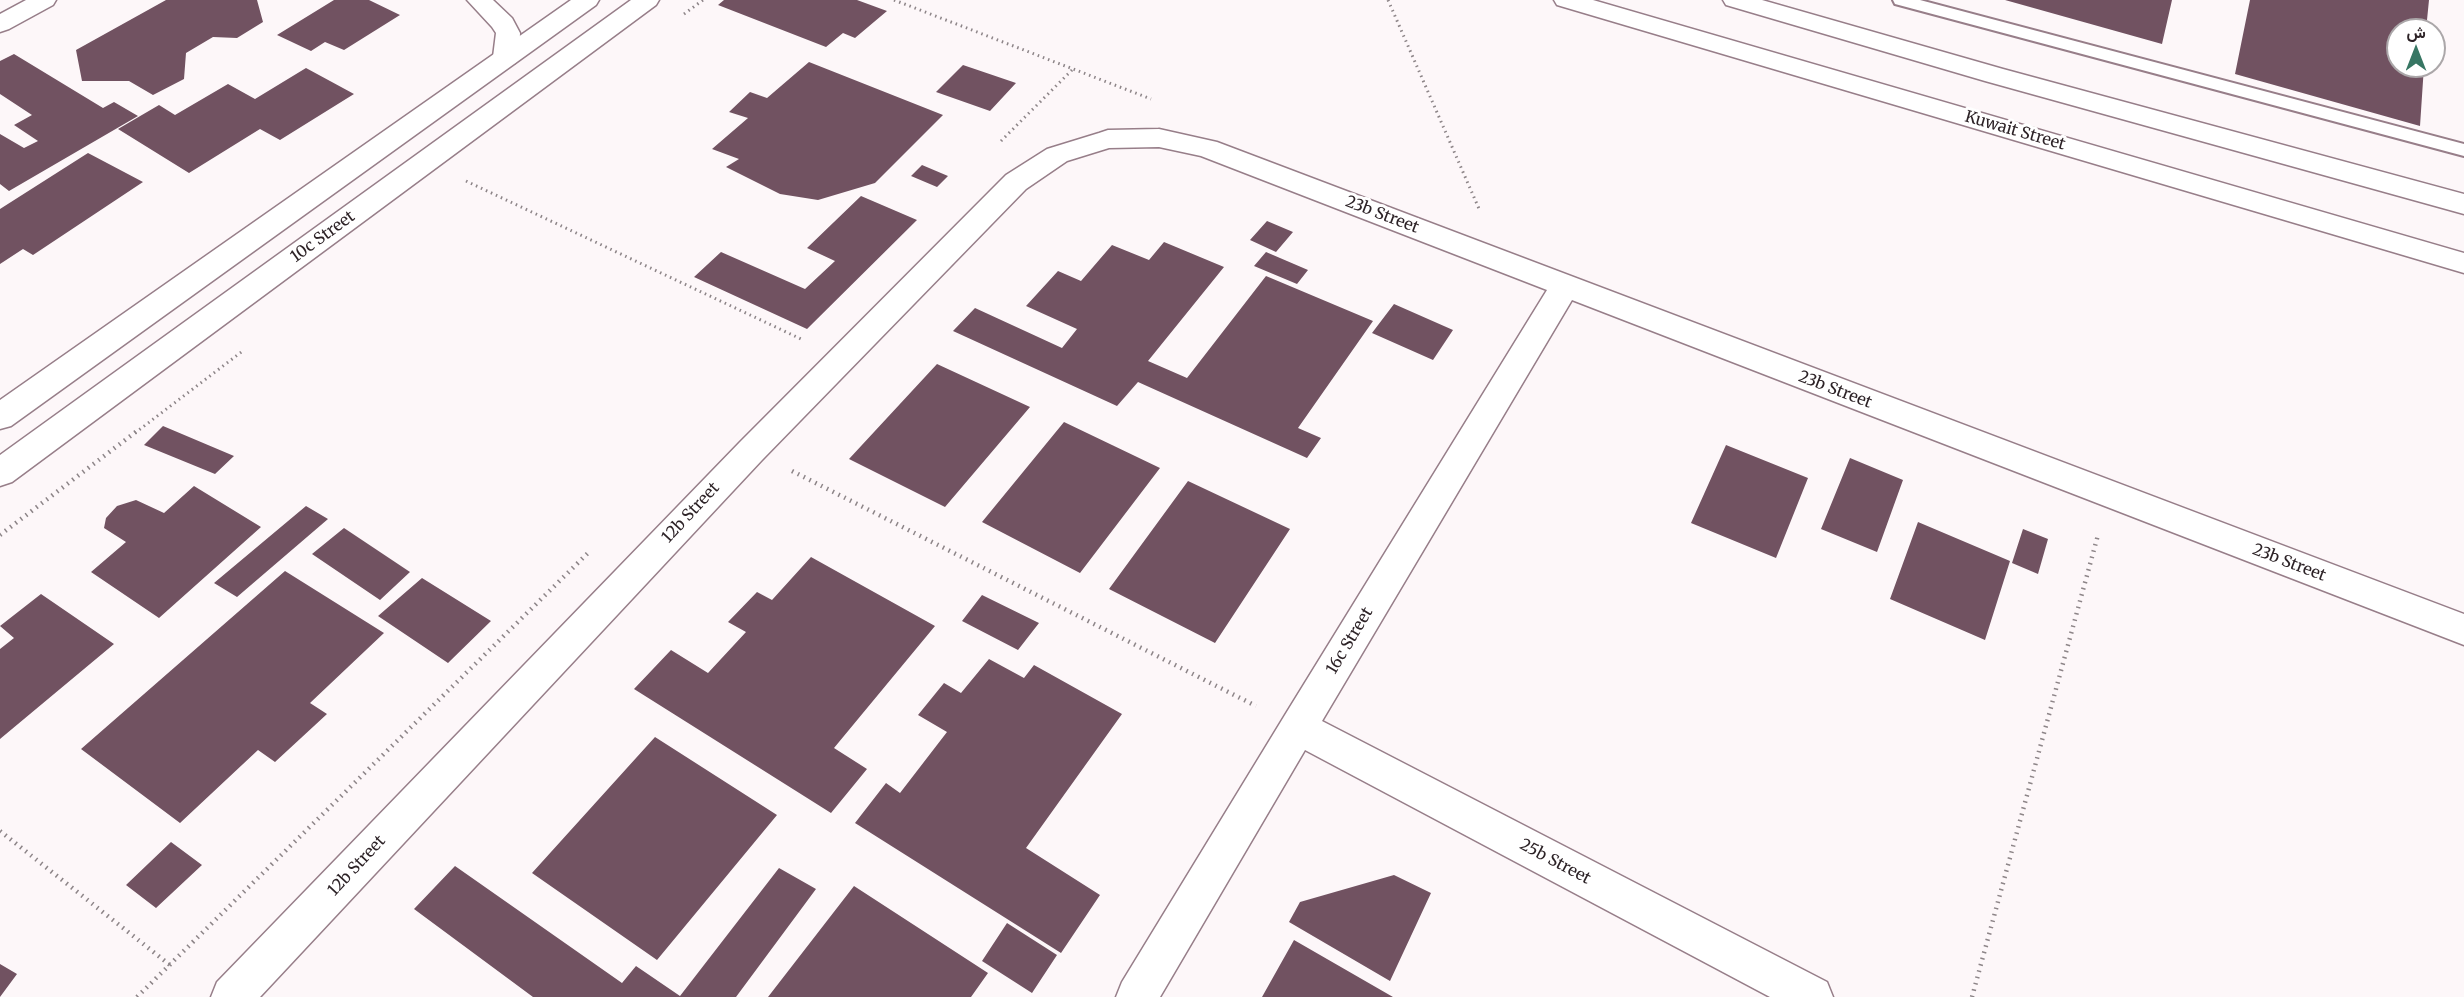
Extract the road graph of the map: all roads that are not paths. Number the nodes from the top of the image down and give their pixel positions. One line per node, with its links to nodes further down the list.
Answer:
1 (44, 0): 8 (street)
2 (479, 0): 9 (street)
3 (587, 0): 9 (street)
4 (647, 0): 16 (street, 10c Street)
5 (1566, 0): 13 (street, Kuwait Street)
6 (1735, 0): 12 (street)
7 (1900, 0): 11 (lane)
8 (0, 24)
9 (506, 57): 15 (street)
10 (1207, 148): 14 (street, 23b Street); 19 (street, 12b Street)
11 (2464, 150)
12 (2464, 204)
13 (2464, 262)
14 (1565, 286): 17 (street, 23b Street); 18 (street, 16c Street)
15 (0, 417)
16 (0, 473)
17 (2464, 630)
18 (1298, 727): 20 (street, 16c Street); 21 (street, 25b Street)
19 (232, 997)
20 (1137, 997)
21 (1812, 997)

